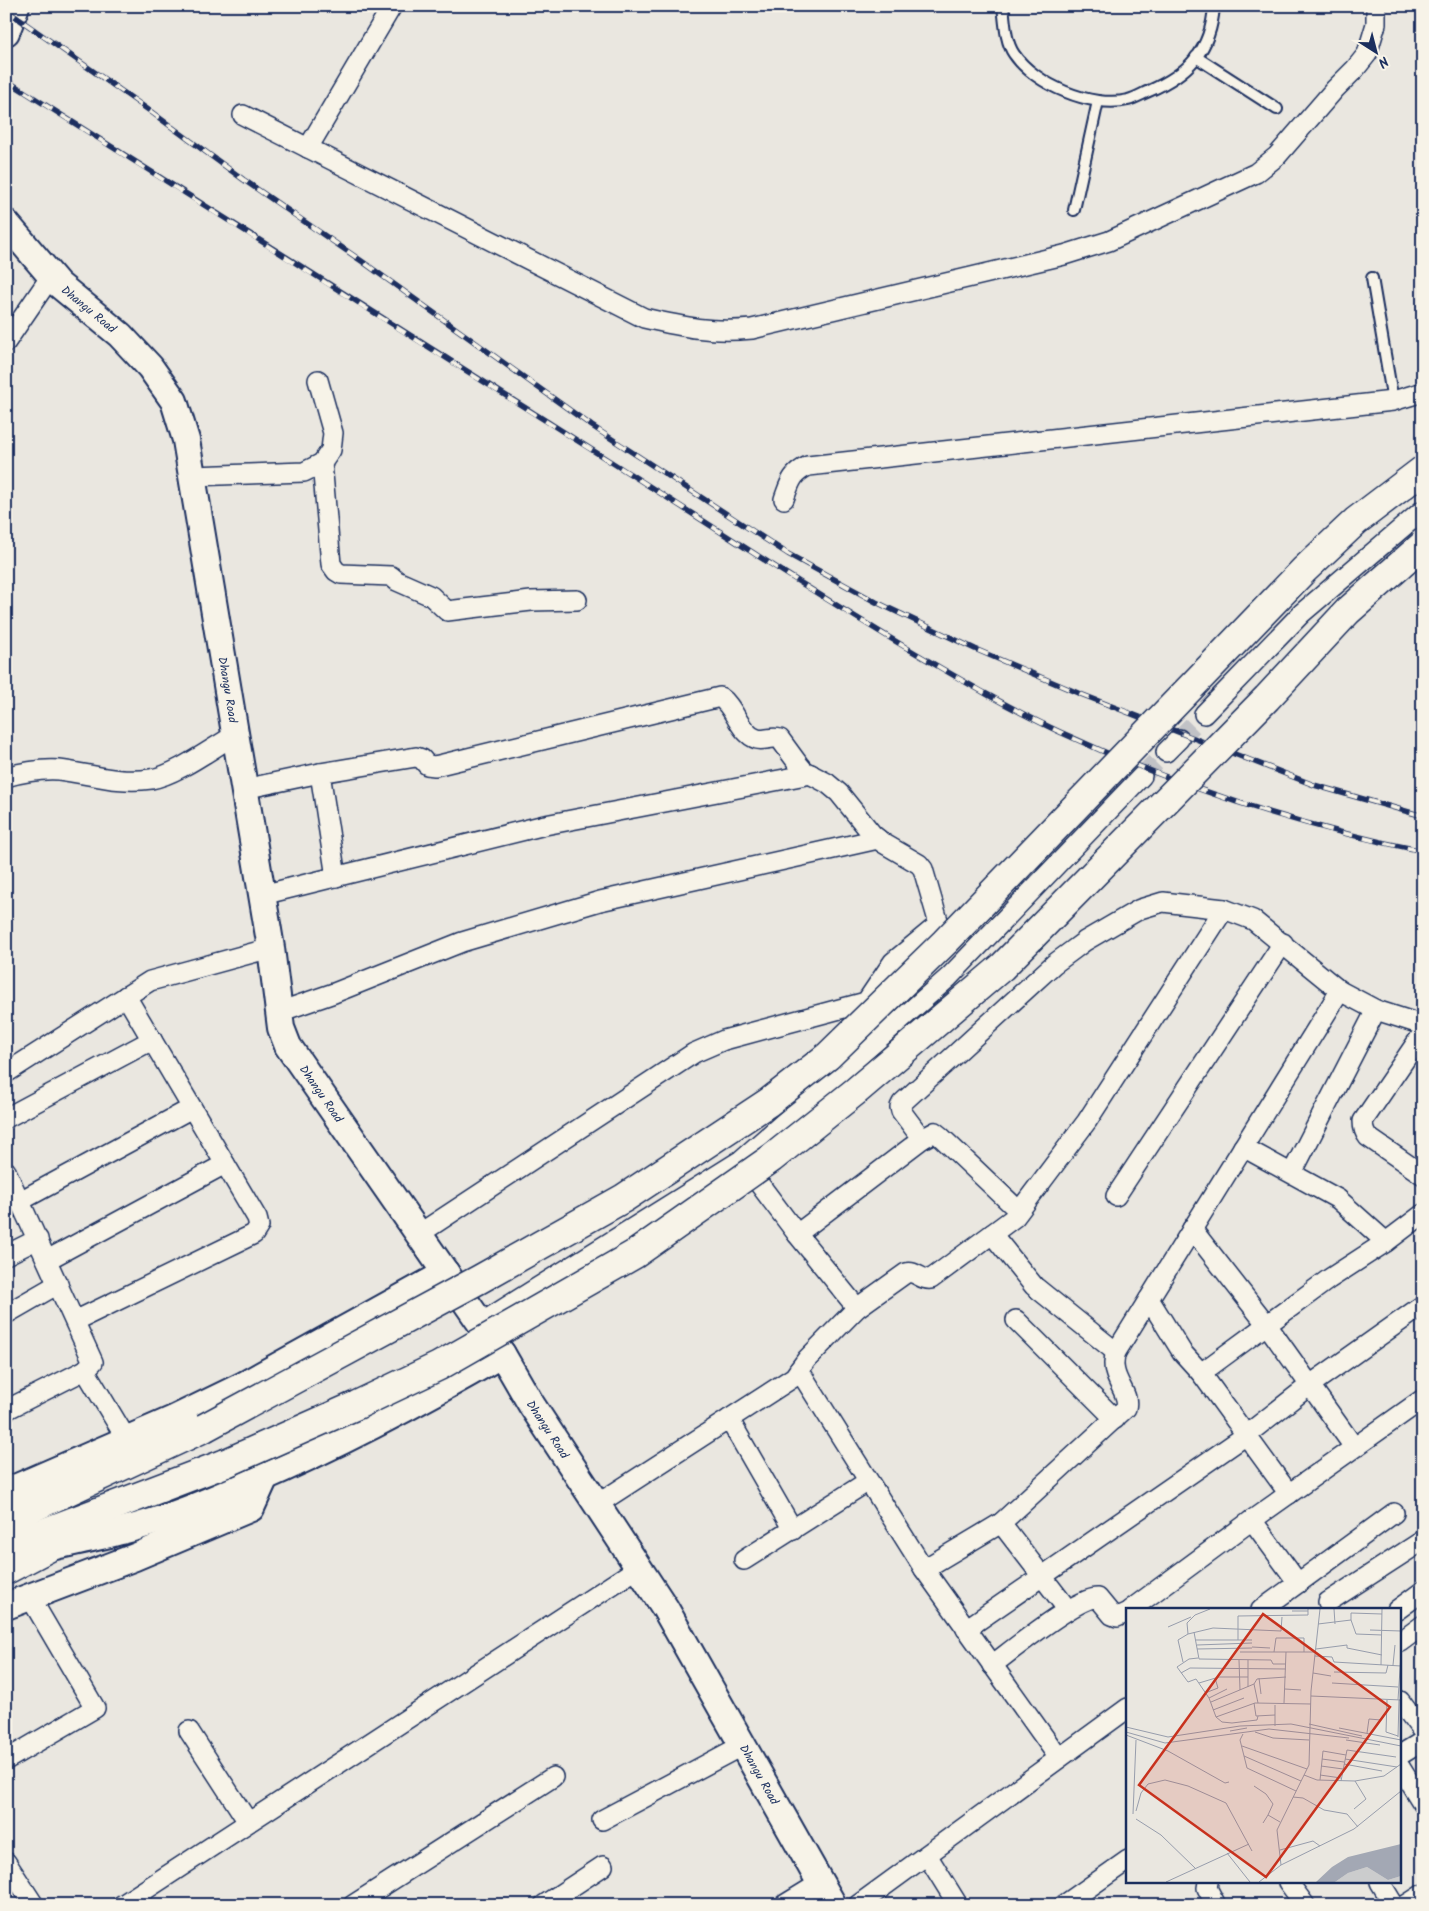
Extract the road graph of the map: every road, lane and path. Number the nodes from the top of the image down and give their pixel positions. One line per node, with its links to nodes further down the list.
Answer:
1 (16, 6): 6 (street)
2 (392, 6): 11 (street)
3 (1003, 6): 8 (lane)
4 (1214, 6): 7 (lane)
5 (1376, 6): 11 (street)
6 (6, 32)
7 (1196, 57): 8 (lane); 9 (lane)
8 (1098, 101): 12 (lane)
9 (1277, 109)
10 (243, 115): 11 (street)
11 (308, 148)
12 (1074, 210)
13 (6, 223): 14 (street, Dhangu Road)
14 (50, 276): 16 (street); 22 (street, Dhangu Road)
15 (1372, 278): 19 (lane)
16 (6, 342)
17 (318, 380): 20 (street)
18 (1423, 392): 19 (street)
19 (1393, 401): 23 (street)
20 (322, 463): 22 (street); 26 (street)
21 (1423, 470): 101 (highway, bridge)
22 (192, 476): 28 (street, Dhangu Road)
23 (784, 499)
24 (1423, 510): 27 (street)
25 (1423, 545): 98 (highway, bridge)
26 (576, 600)
27 (1204, 714)
28 (235, 735): 34 (street); 35 (street, Dhangu Road)
29 (1179, 739): 30 (street)
30 (1166, 752)
31 (320, 773): 32 (street); 35 (street); 37 (street)
32 (811, 774): 36 (street); 37 (street)
33 (1142, 776): 54 (street)
34 (6, 777)
35 (244, 789): 38 (street, Dhangu Road)
36 (878, 839): 45 (street); 64 (street)
37 (336, 877): 38 (street)
38 (262, 895): 41 (street, Dhangu Road)
39 (1224, 909): 40 (street); 52 (street); 61 (street)
40 (1282, 943): 42 (street); 59 (street)
41 (271, 948): 43 (street); 45 (street, Dhangu Road)
42 (1340, 992): 44 (street); 53 (street)
43 (126, 996): 48 (street); 49 (street)
44 (1376, 1010): 46 (street); 57 (street)
45 (279, 1012): 64 (street, Dhangu Road)
46 (1423, 1024)
47 (1423, 1033): 58 (street)
48 (152, 1040): 50 (street); 51 (street)
49 (6, 1073)
50 (192, 1108): 55 (street); 60 (street)
51 (6, 1118)
52 (922, 1139): 61 (street); 65 (street)
53 (1243, 1147): 57 (street); 63 (street)
54 (741, 1160): 65 (street); 79 (street)
55 (225, 1164): 70 (street); 78 (street)
56 (6, 1171): 60 (street)
57 (1292, 1173): 68 (street)
58 (1423, 1175)
59 (1116, 1196)
60 (20, 1201): 67 (street)
61 (1019, 1211): 66 (street)
62 (1423, 1214): 68 (street)
63 (1192, 1229): 73 (street); 80 (street)
64 (419, 1234): 71 (street, Dhangu Road)
65 (797, 1234): 75 (street)
66 (992, 1234): 75 (street); 81 (street)
67 (38, 1240): 69 (street); 70 (street)
68 (1386, 1242): 80 (street)
69 (6, 1255)
70 (47, 1260): 72 (street)
71 (446, 1272): 79 (street, Dhangu Road); 92 (street)
72 (58, 1284): 76 (street); 78 (street)
73 (1149, 1299): 81 (street); 85 (street)
74 (1423, 1305): 86 (street)
75 (857, 1308): 84 (street)
76 (6, 1314)
77 (1016, 1320): 90 (street)
78 (75, 1322): 83 (street)
79 (481, 1323): 82 (street, Dhangu Road)
80 (1267, 1324): 85 (street); 86 (street)
81 (1116, 1352): 90 (street)
82 (502, 1354): 94 (street); 99 (street, Dhangu Road)
83 (85, 1370): 88 (street); 92 (street)
84 (799, 1370): 89 (street); 95 (street)
85 (1201, 1373): 91 (street)
86 (1310, 1386): 91 (street); 93 (street)
87 (1423, 1399): 93 (street)
88 (6, 1410)
89 (729, 1419): 99 (street); 104 (street)
90 (1115, 1419): 103 (street)
91 (1245, 1436): 97 (street); 112 (street)
92 (127, 1440): 96 (street)
93 (1354, 1447): 97 (street)
94 (266, 1477): 106 (street); 115 (street)
95 (867, 1482): 104 (street); 110 (street)
96 (6, 1492)
97 (1289, 1494): 102 (street)
98 (117, 1505): 106 (highway); 107 (highway)
99 (596, 1505): 109 (street, Dhangu Road)
100 (1394, 1513): 113 (street)
101 (6, 1520)
102 (1252, 1520): 113 (street); 118 (street)
103 (1001, 1523): 110 (street); 112 (street)
104 (793, 1530): 108 (street)
105 (1423, 1538): 117 (street)
106 (54, 1546): 111 (highway)
107 (6, 1547)
108 (744, 1560)
109 (638, 1568): 132 (street, Dhangu Road); 140 (street)
110 (924, 1569): 124 (street)
111 (6, 1570)
112 (1042, 1576): 121 (street); 124 (street)
113 (1305, 1578): 117 (street); 119 (street)
114 (1423, 1591): 120 (street)
115 (30, 1597): 116 (street); 135 (street)
116 (6, 1606)
117 (1331, 1606)
118 (1133, 1608)
119 (1264, 1608)
120 (1401, 1608)
121 (1068, 1610): 122 (street); 126 (street)
122 (1126, 1612)
123 (1423, 1625): 125 (street)
124 (966, 1629): 126 (street)
125 (1402, 1641)
126 (992, 1664): 134 (street)
127 (1402, 1704): 130 (street)
128 (1126, 1709): 134 (street)
129 (189, 1731): 140 (street)
130 (1423, 1732)
131 (1423, 1741): 133 (street)
132 (743, 1745): 139 (street); 148 (street, Dhangu Road)
133 (1402, 1755)
134 (1059, 1758): 141 (street)
135 (6, 1760)
136 (1402, 1770): 138 (street)
137 (553, 1777): 153 (street)
138 (1423, 1804)
139 (602, 1820)
140 (248, 1822): 152 (street)
141 (927, 1855): 156 (street); 157 (street)
142 (1126, 1861): 158 (street)
143 (6, 1862): 151 (street)
144 (604, 1866): 150 (street)
145 (1208, 1884): 159 (street)
146 (1289, 1884): 160 (street)
147 (1381, 1884): 161 (street)
148 (826, 1894): 155 (street)
149 (1423, 1894): 162 (street)
150 (567, 1899): 154 (street)
151 (34, 1905)
152 (122, 1905)
153 (353, 1905)
154 (544, 1905)
155 (784, 1905)
156 (858, 1905)
157 (958, 1905)
158 (1064, 1905)
159 (1216, 1905)
160 (1305, 1905)
161 (1394, 1905)
162 (1406, 1905)

